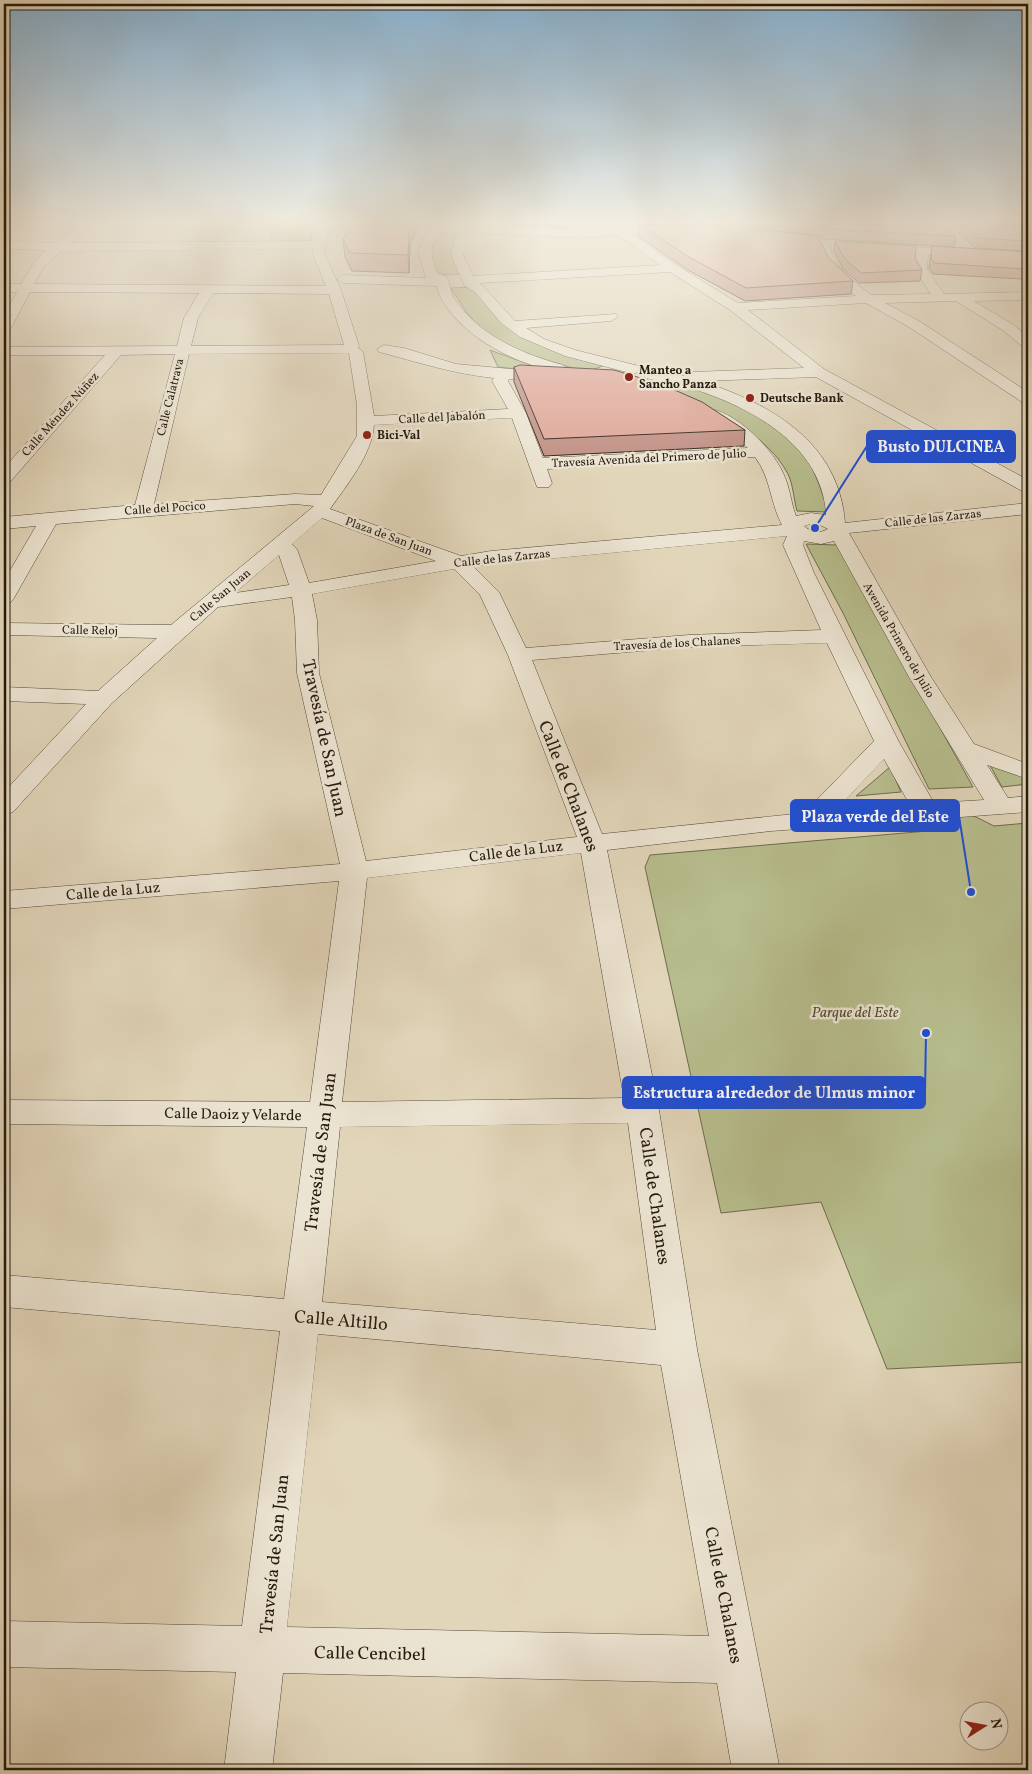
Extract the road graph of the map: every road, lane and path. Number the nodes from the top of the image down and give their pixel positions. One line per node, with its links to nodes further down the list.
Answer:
1 (15, 308): 11 (street)
2 (197, 308): 14 (street, Calle Calatrava)
3 (349, 308): 13 (street, Calle San Juan)
4 (454, 308): 17 (street)
5 (497, 308): 10 (street, Avenida Primero de Julio)
6 (736, 308): 18 (street)
7 (883, 308): 25 (street)
8 (976, 308): 12 (street)
9 (611, 318): 10 (street)
10 (512, 325): 23 (street, Avenida Primero de Julio)
11 (4, 328)
12 (1028, 344)
13 (364, 347): 14 (street); 19 (street); 28 (street, Calle San Juan)
14 (181, 350): 16 (street); 36 (street, Calle Calatrava)
15 (4, 351): 16 (street)
16 (116, 351): 31 (street, Calle Méndez Núñez)
17 (547, 371): 19 (street); 20 (street)
18 (818, 372): 22 (street); 33 (street)
19 (503, 374): 27 (street)
20 (573, 375)
21 (592, 375): 23 (street)
22 (675, 377): 23 (street, Avenida Primero de Julio); 39 (street, Avenida Primero de Julio)
23 (639, 379): 24 (street, Avenida Primero de Julio)
24 (660, 392)
25 (1028, 399)
26 (701, 408): 29 (street)
27 (518, 413): 28 (street, Calle del Jabalón); 30 (street)
28 (366, 421): 34 (street, Calle San Juan)
29 (760, 452): 30 (street, Travesía Avenida del Primero de Julio); 40 (street)
30 (537, 464): 32 (street)
31 (4, 478)
32 (543, 483)
33 (1028, 487)
34 (323, 506): 36 (street, Calle del Pocico); 41 (street, Calle San Juan); 42 (street, Plaza de San Juan)
35 (1028, 508): 39 (street, Calle de las Zarzas)
36 (143, 510): 37 (street, Calle del Pocico)
37 (49, 519): 38 (street, Calle del Pocico); 44 (street)
38 (4, 523)
39 (837, 529): 40 (street, Calle de las Zarzas); 53 (street, Avenida Primero de Julio)
40 (795, 530): 42 (street, Calle de las Zarzas); 48 (street)
41 (279, 546): 43 (street, Travesía de San Juan); 45 (street, Calle San Juan)
42 (458, 562): 43 (street, Calle de las Zarzas); 49 (street, Calle de Chalanes)
43 (301, 590): 45 (street, Calle de las Zarzas); 61 (street, Travesía de San Juan)
44 (4, 598)
45 (211, 602): 47 (street, Calle San Juan)
46 (4, 629): 47 (street, Calle Reloj)
47 (176, 632): 51 (street, Calle San Juan)
48 (836, 636): 49 (street, Travesía de los Chalanes); 52 (street)
49 (519, 654): 60 (street, Calle de Chalanes)
50 (4, 694): 51 (street)
51 (104, 698): 56 (street, Calle San Juan)
52 (888, 742): 58 (street); 59 (street)
53 (963, 748): 54 (street); 57 (street, Avenida Primero de Julio)
54 (1028, 772)
55 (1028, 804): 57 (street, Calle de la Luz)
56 (4, 806)
57 (1001, 807): 58 (street, Calle de la Luz)
58 (927, 813): 59 (street, Calle de la Luz)
59 (811, 820): 60 (street, Calle de la Luz)
60 (592, 842): 61 (street, Calle de la Luz); 63 (street, Calle de Chalanes)
61 (355, 871): 62 (street, Calle de la Luz); 65 (street, Travesía de San Juan)
62 (4, 900)
63 (643, 1110): 65 (street, Calle Daoiz y Velarde); 68 (street, Calle de Chalanes)
64 (4, 1112): 65 (street, Calle Daoiz y Velarde)
65 (324, 1115): 67 (street, Travesía de San Juan)
66 (4, 1291): 67 (street, Calle Altillo)
67 (300, 1316): 68 (street, Calle Altillo); 70 (street, Travesía de San Juan)
68 (678, 1349): 71 (street, Calle de Chalanes)
69 (4, 1644): 70 (street, Calle Cencibel)
70 (263, 1650): 71 (street, Calle Cencibel); 72 (street, Travesía de San Juan)
71 (737, 1660): 73 (street, Calle de Chalanes)
72 (248, 1770)
73 (756, 1770)

